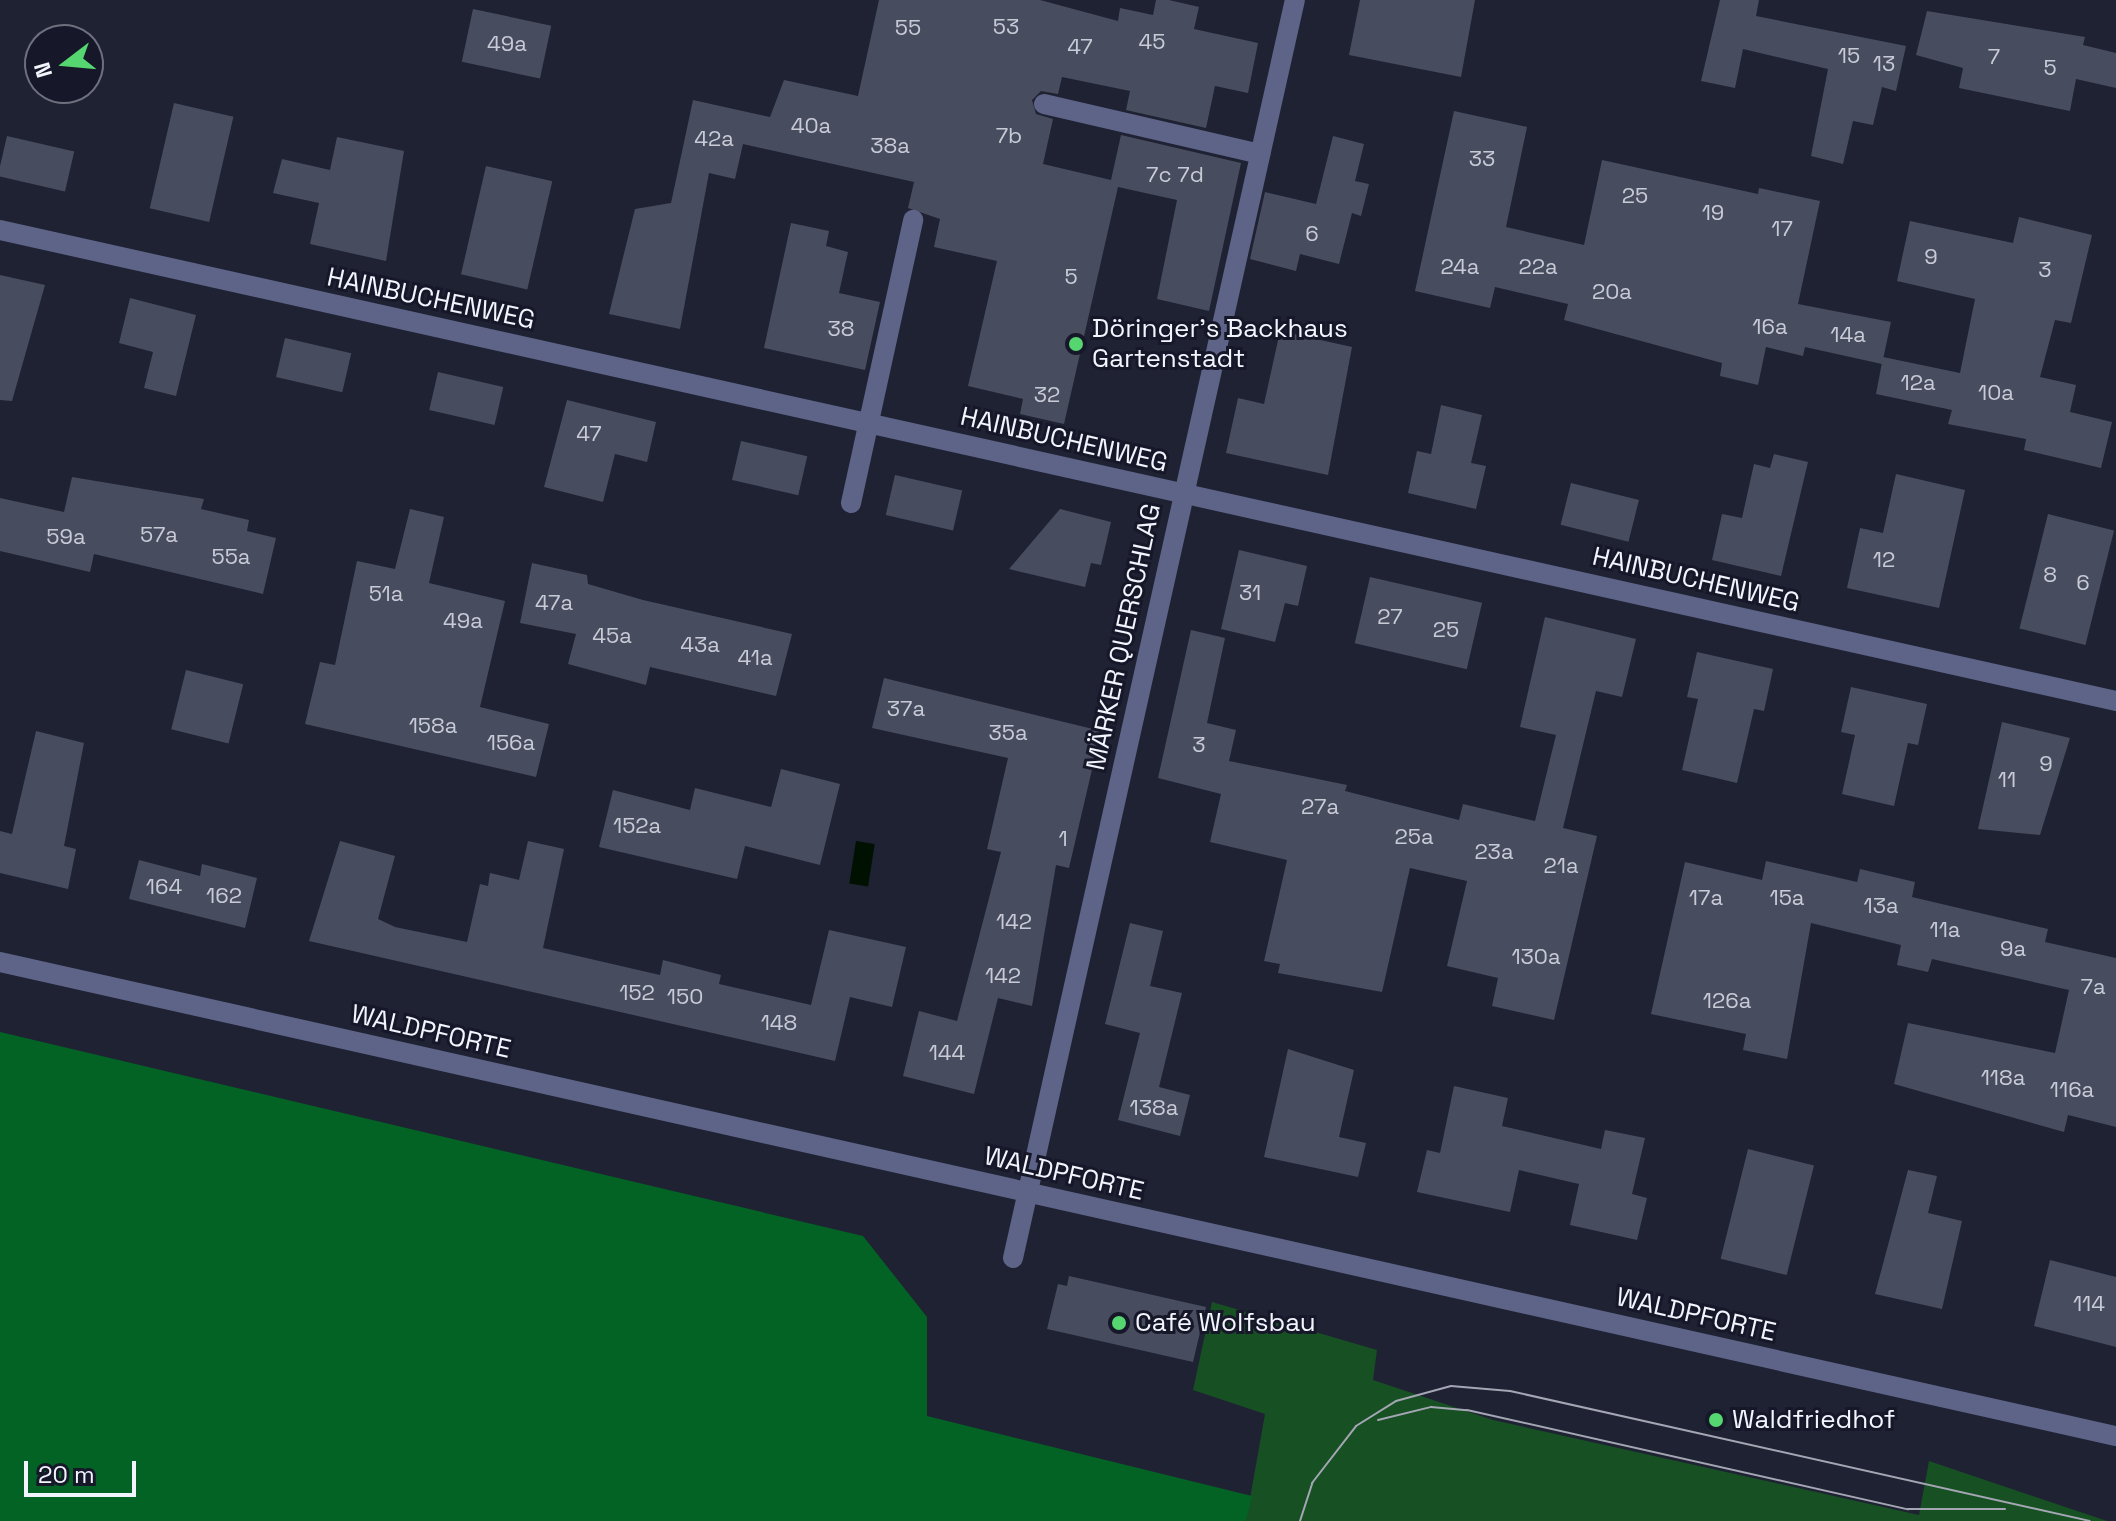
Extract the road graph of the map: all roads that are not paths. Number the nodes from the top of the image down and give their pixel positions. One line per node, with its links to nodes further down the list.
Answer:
1 (1295, 0): 3 (street, MÄRKER QUERSCHLAG)
2 (1044, 104): 3 (street)
3 (1260, 154): 7 (street, MÄRKER QUERSCHLAG)
4 (913, 220): 6 (street)
5 (0, 230): 6 (street, HAINBUCHENWEG)
6 (868, 423): 7 (street, HAINBUCHENWEG); 8 (street)
7 (1182, 493): 9 (street, HAINBUCHENWEG); 11 (street, MÄRKER QUERSCHLAG)
8 (851, 503)
9 (2116, 701)
10 (0, 962): 11 (street, WALDPFORTE)
11 (1028, 1192): 12 (street, MÄRKER QUERSCHLAG); 13 (street, WALDPFORTE)
12 (1013, 1258)
13 (2116, 1436)

